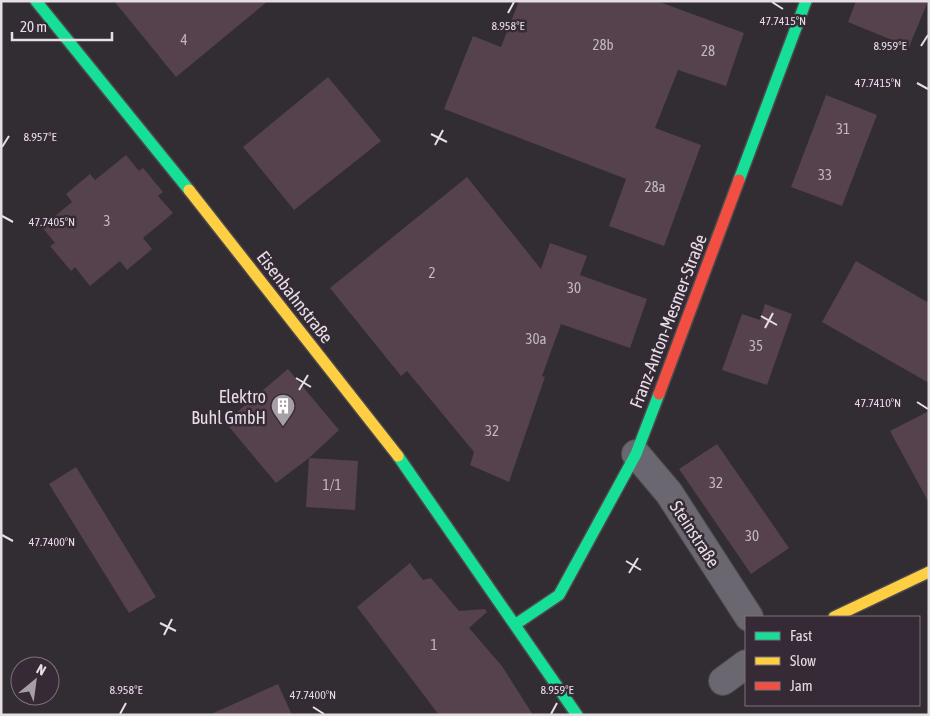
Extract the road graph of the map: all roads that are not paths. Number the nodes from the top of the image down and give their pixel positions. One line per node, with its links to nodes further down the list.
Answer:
1 (36, 1): 7 (street, Eisenbahnstraße)
2 (806, 1): 3 (street, Franz-Anton-Mesmer-Straße)
3 (636, 454): 5 (street, Steinstraße); 7 (street, Franz-Anton-Mesmer-Straße)
4 (929, 572): 6 (street)
5 (748, 616)
6 (836, 616)
7 (516, 624): 10 (street, Eisenbahnstraße)
8 (745, 665): 9 (street)
9 (723, 681)
10 (577, 715)

